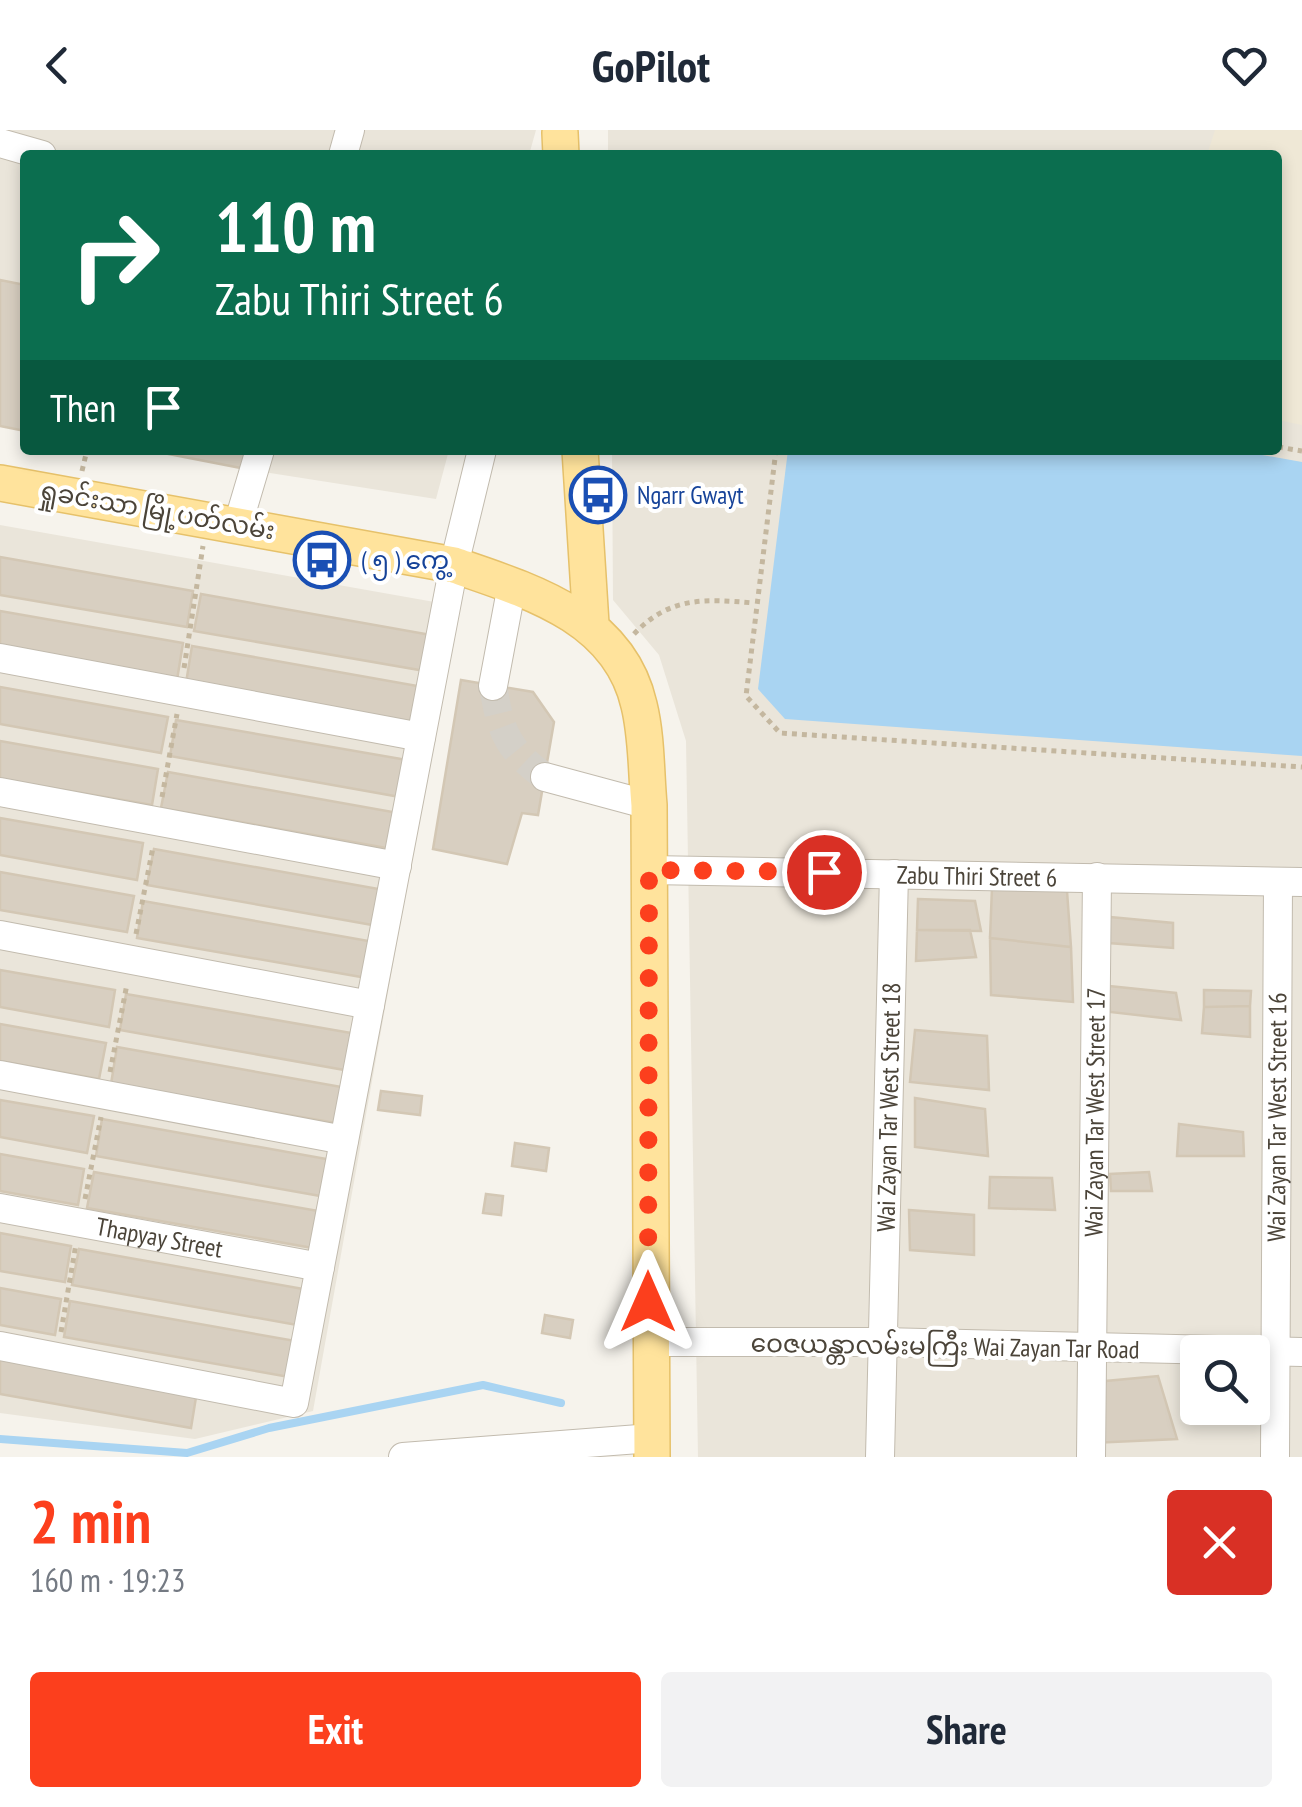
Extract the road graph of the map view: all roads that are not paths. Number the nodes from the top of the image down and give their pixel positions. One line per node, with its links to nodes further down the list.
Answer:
1 (0, 143): 2 (street)
2 (24, 150)
3 (259, 455): 7 (street)
4 (481, 455): 8 (street)
5 (580, 455): 10 (main road)
6 (0, 483): 7 (main road, ရှုခင်းသာ မြို့ပတ်လမ်း)
7 (238, 524): 8 (main road, ရှုခင်းသာ မြို့ပတ်လမ်း)
8 (454, 565): 9 (main road, ရှုခင်းသာ မြို့ပတ်လမ်း); 13 (street)
9 (512, 585): 10 (main road, ရှုခင်းသာ မြို့ပတ်လမ်း); 12 (street)
10 (591, 624): 16 (main road, ရှုခင်းသာ မြို့ပတ်လမ်း)
11 (0, 658): 13 (street)
12 (493, 686)
13 (421, 737): 17 (street)
14 (545, 777): 16 (street)
15 (0, 792): 17 (street)
16 (649, 805): 18 (main road, ရှုခင်းသာ မြို့ပတ်လမ်း)
17 (397, 866): 23 (street)
18 (649, 870): 19 (street, Zabu Thiri Street 6); 28 (main road, ရှုခင်းသာ မြို့ပတ်လမ်း)
19 (894, 874): 20 (street, Zabu Thiri Street 6); 29 (street, Wai Zayan Tar West Street 18)
20 (1097, 877): 21 (street, Zabu Thiri Street 6); 31 (street, Wai Zayan Tar West Street 17)
21 (1290, 883): 32 (street, Wai Zayan Tar West Street 16)
22 (0, 935): 23 (street)
23 (370, 1004): 25 (street)
24 (0, 1075): 25 (street)
25 (344, 1140): 27 (street)
26 (0, 1208): 27 (street, Thapyay Street)
27 (320, 1267): 30 (street)
28 (648, 1342): 29 (street, ဝေဇယန္တာလမ်းမကြီး Wai Zayan Tar Road); 33 (main road, ရှုခင်းသာ မြို့ပတ်လမ်း)
29 (882, 1342): 31 (street, ဝေဇယန္တာလမ်းမကြီး Wai Zayan Tar Road); 35 (street, Wai Zayan Tar West Street 18)
30 (0, 1346)
31 (1093, 1349): 32 (street, ဝေဇယန္တာလမ်းမကြီး Wai Zayan Tar Road); 36 (street, Wai Zayan Tar West Street 17)
32 (1289, 1352): 37 (street, Wai Zayan Tar West Street 16)
33 (652, 1448): 34 (street)
34 (403, 1457)
35 (880, 1457)
36 (1091, 1457)
37 (1274, 1457)

